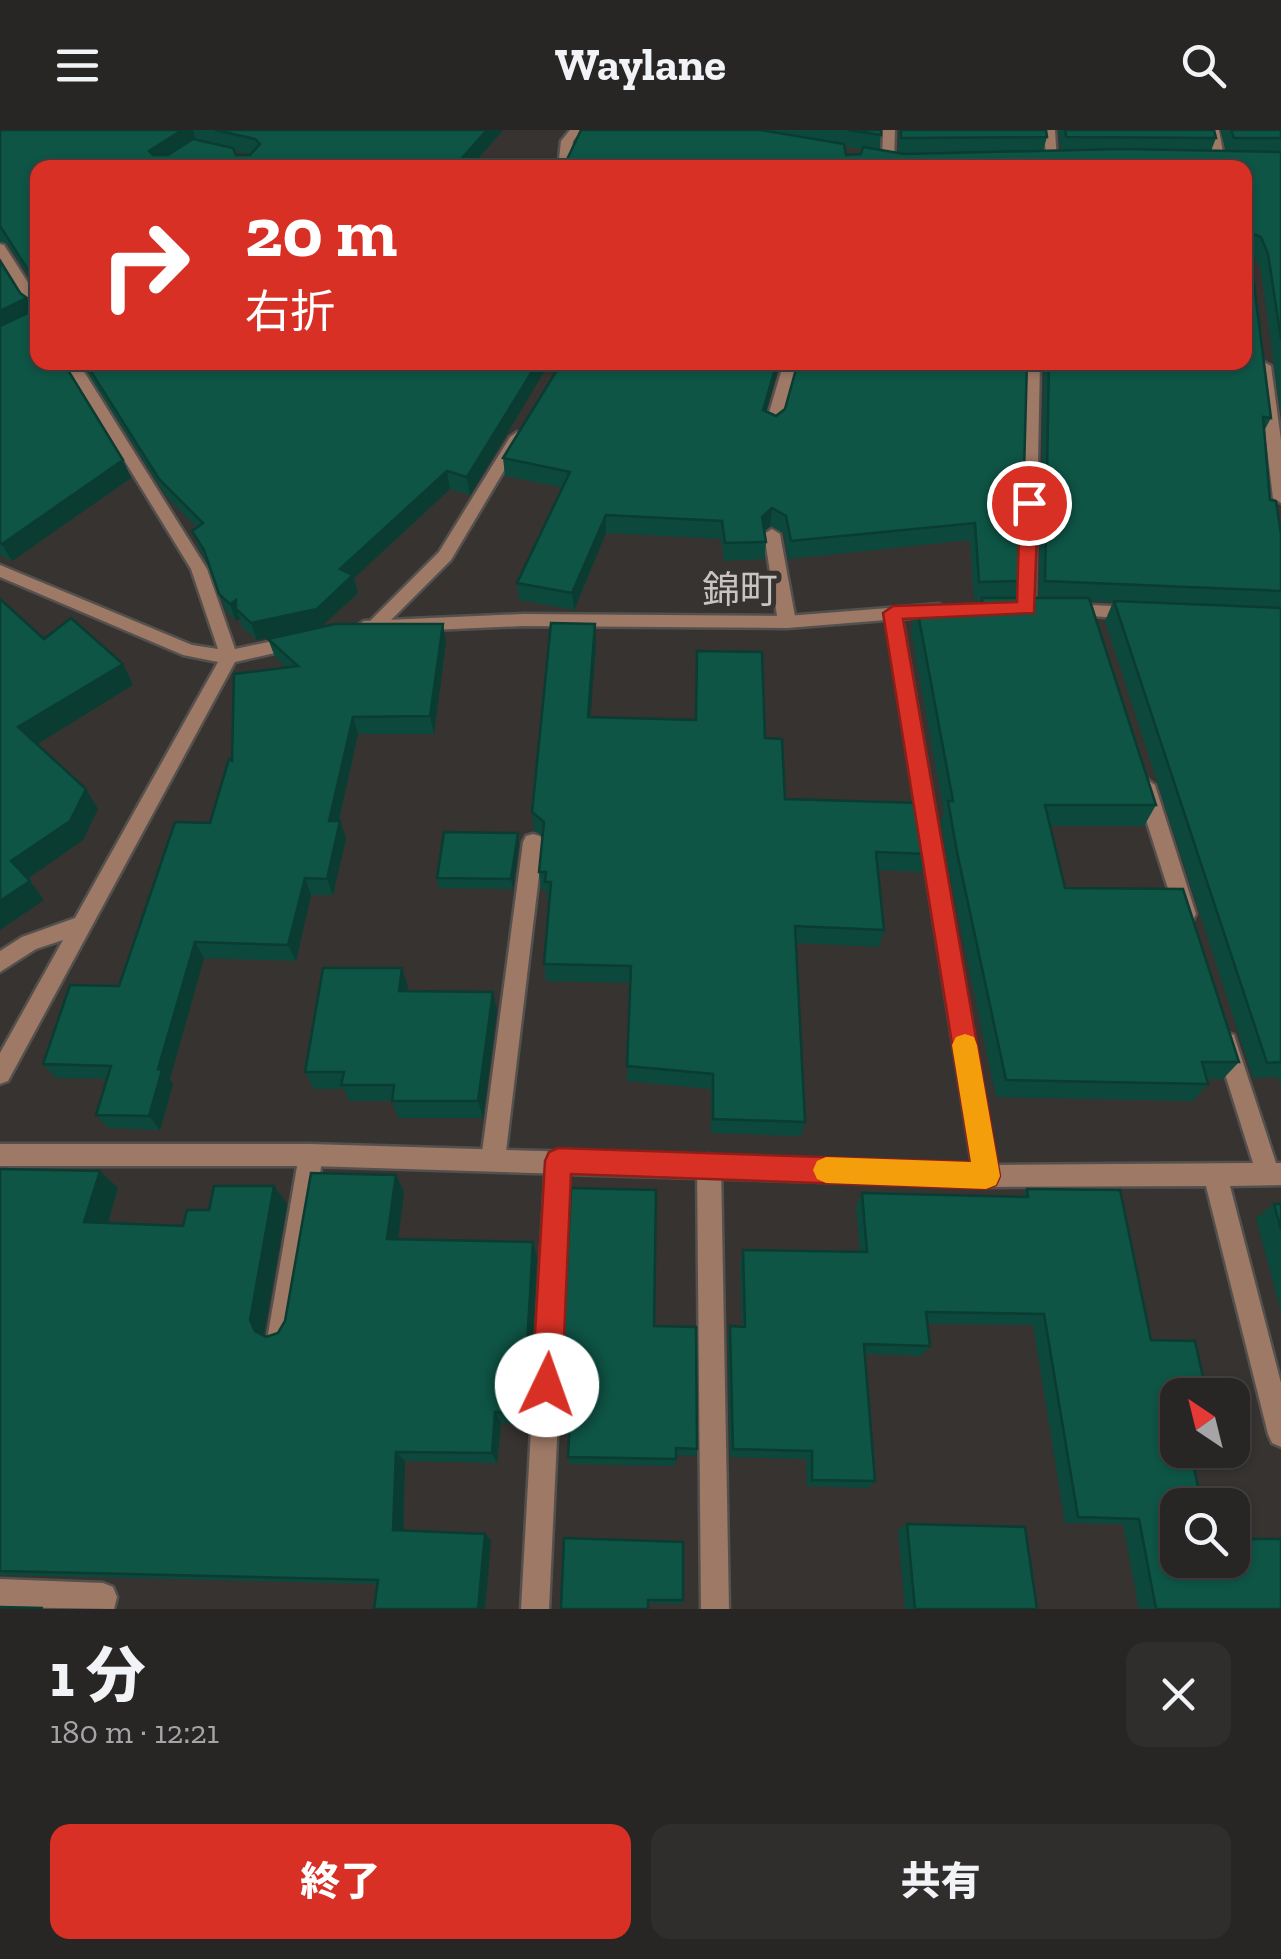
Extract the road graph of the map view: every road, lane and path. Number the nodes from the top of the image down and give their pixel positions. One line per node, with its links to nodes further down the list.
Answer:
1 (576, 130): 6 (street)
2 (889, 130): 8 (street)
3 (1049, 130): 10 (street)
4 (1213, 130): 12 (street)
5 (871, 158): 7 (street)
6 (565, 160)
7 (882, 160)
8 (894, 160)
9 (1034, 160): 10 (street)
10 (1054, 160): 11 (street)
11 (1069, 160)
12 (1215, 160)
13 (0, 248): 14 (street)
14 (30, 296)
15 (1262, 348): 21 (street)
16 (76, 370): 29 (street)
17 (789, 370): 19 (street)
18 (1033, 370): 26 (street)
19 (772, 426)
20 (523, 427): 28 (street)
21 (1281, 498)
22 (772, 534): 27 (street)
23 (0, 571): 29 (street)
24 (958, 610): 25 (street)
25 (893, 613): 27 (street); 44 (street)
26 (1147, 614)
27 (788, 622): 28 (street)
28 (377, 624): 29 (street)
29 (228, 656): 32 (street)
30 (1138, 761): 33 (street)
31 (533, 842): 39 (street)
32 (83, 924): 34 (street); 36 (street)
33 (1191, 930)
34 (0, 963)
35 (1221, 1024): 43 (street)
36 (0, 1074)
37 (0, 1155): 38 (street)
38 (311, 1155): 39 (street); 45 (street)
39 (493, 1160): 40 (street)
40 (558, 1161): 41 (street); 49 (street)
41 (709, 1165): 44 (street); 50 (street)
42 (1215, 1174): 43 (street); 44 (street); 46 (street)
43 (1275, 1174)
44 (986, 1176)
45 (281, 1334)
46 (1281, 1434)
47 (0, 1594): 48 (street)
48 (100, 1609)
49 (535, 1609)
50 (715, 1609)

